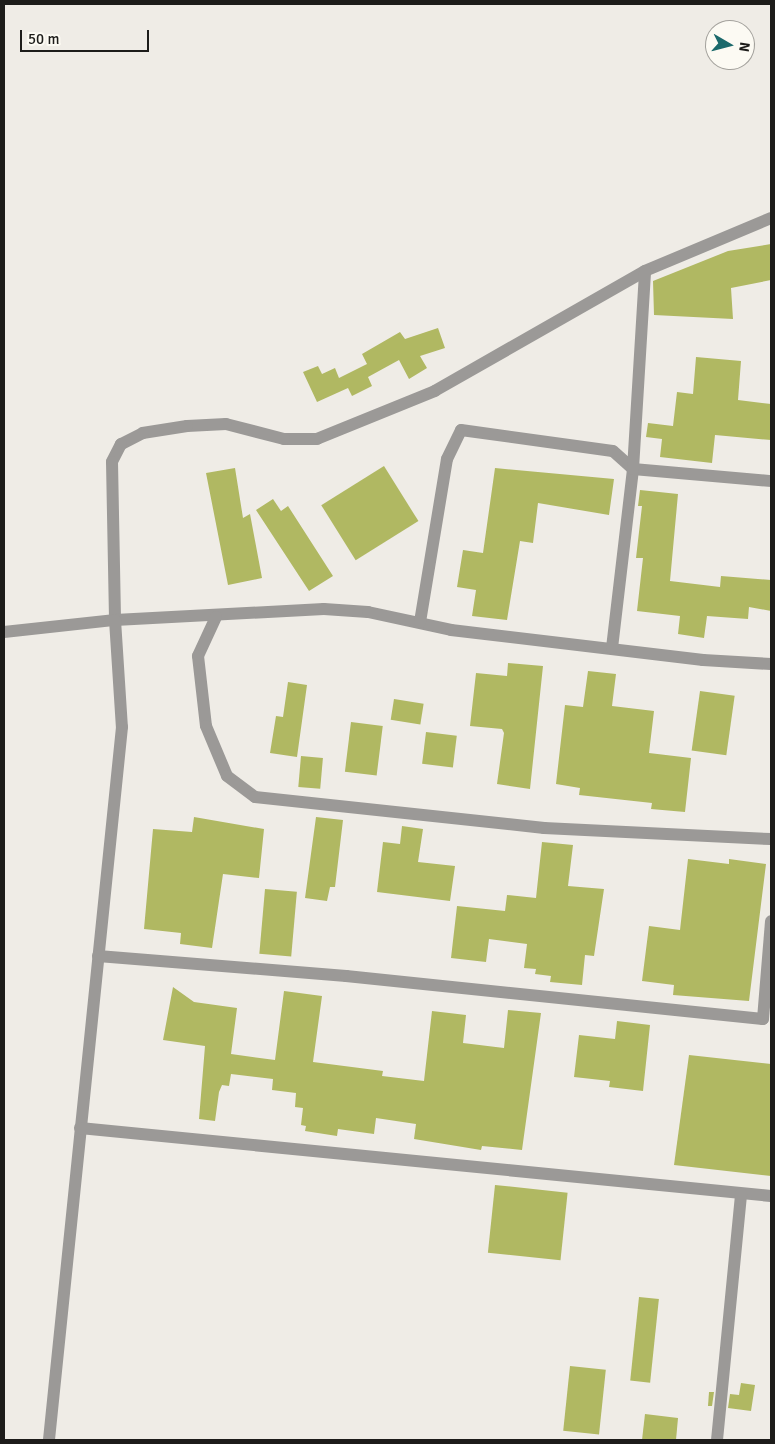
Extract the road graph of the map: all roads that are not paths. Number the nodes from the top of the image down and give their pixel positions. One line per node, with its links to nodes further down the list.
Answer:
1 (771, 218): 2 (street)
2 (645, 271): 3 (street); 6 (street)
3 (633, 469): 4 (street); 7 (street); 9 (street)
4 (771, 481)
5 (216, 617): 6 (street); 7 (street); 11 (street)
6 (115, 620): 8 (street); 13 (street)
7 (420, 622): 9 (street)
8 (4, 632)
9 (612, 648): 10 (street)
10 (771, 664)
11 (771, 840)
12 (771, 921): 13 (street)
13 (98, 956): 14 (street)
14 (80, 1128): 15 (street); 17 (street)
15 (741, 1194): 16 (street); 18 (street)
16 (771, 1196)
17 (49, 1440)
18 (717, 1440)

